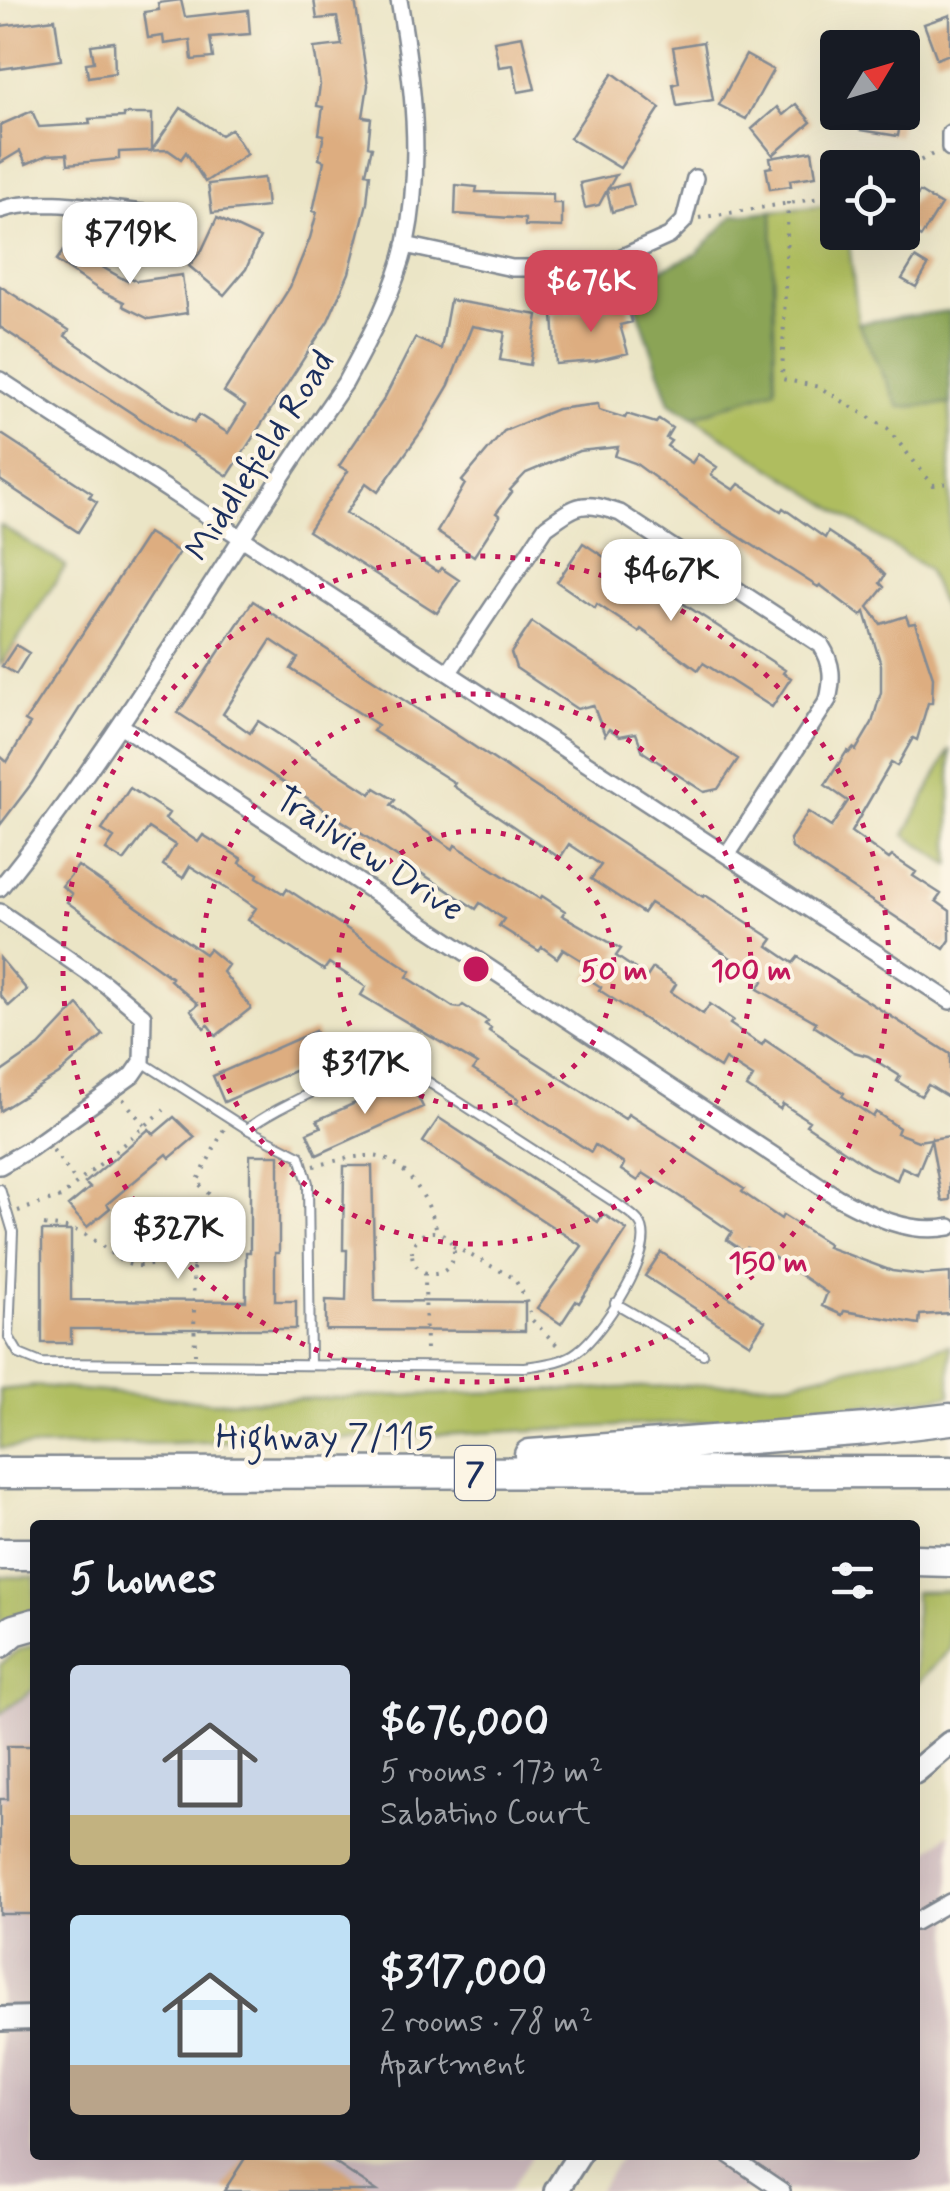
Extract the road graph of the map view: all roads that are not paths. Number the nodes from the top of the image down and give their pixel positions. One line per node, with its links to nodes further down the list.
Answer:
1 (400, 0): 5 (street, Middlefield Road)
2 (695, 178): 5 (street)
3 (0, 210): 4 (street)
4 (145, 213)
5 (406, 245): 7 (street, Middlefield Road)
6 (0, 380): 7 (street)
7 (240, 540): 8 (street); 9 (street, Middlefield Road)
8 (449, 672): 10 (street); 10 (street)
9 (120, 725): 11 (street, Middlefield Road); 18 (street, Trailview Drive)
10 (728, 854): 13 (street)
11 (0, 888)
12 (0, 912): 14 (street)
13 (950, 1002)
14 (142, 1062): 15 (lane); 16 (street)
15 (247, 1129): 19 (lane); 21 (lane)
16 (0, 1166)
17 (0, 1189): 21 (lane)
18 (950, 1227)
19 (615, 1303): 20 (lane); 21 (lane)
20 (703, 1354)
21 (310, 1364)
22 (950, 1418): 25 (highway)
23 (950, 1472): 25 (highway, Highway 7/115 / 7)
24 (0, 1473): 25 (highway, Highway 7/115 / 7)
25 (207, 1473)
26 (0, 1554): 27 (highway)
27 (30, 1554)
28 (920, 1560): 29 (highway)
29 (950, 1561)
30 (30, 1625): 31 (highway)
31 (0, 1642)
32 (950, 1743): 33 (street)
33 (920, 1768)
34 (950, 1902): 35 (street)
35 (920, 1919)
36 (30, 2018): 37 (street)
37 (0, 2019)
38 (576, 2160): 40 (street)
39 (751, 2160): 41 (street)
40 (556, 2191)
41 (782, 2191)

